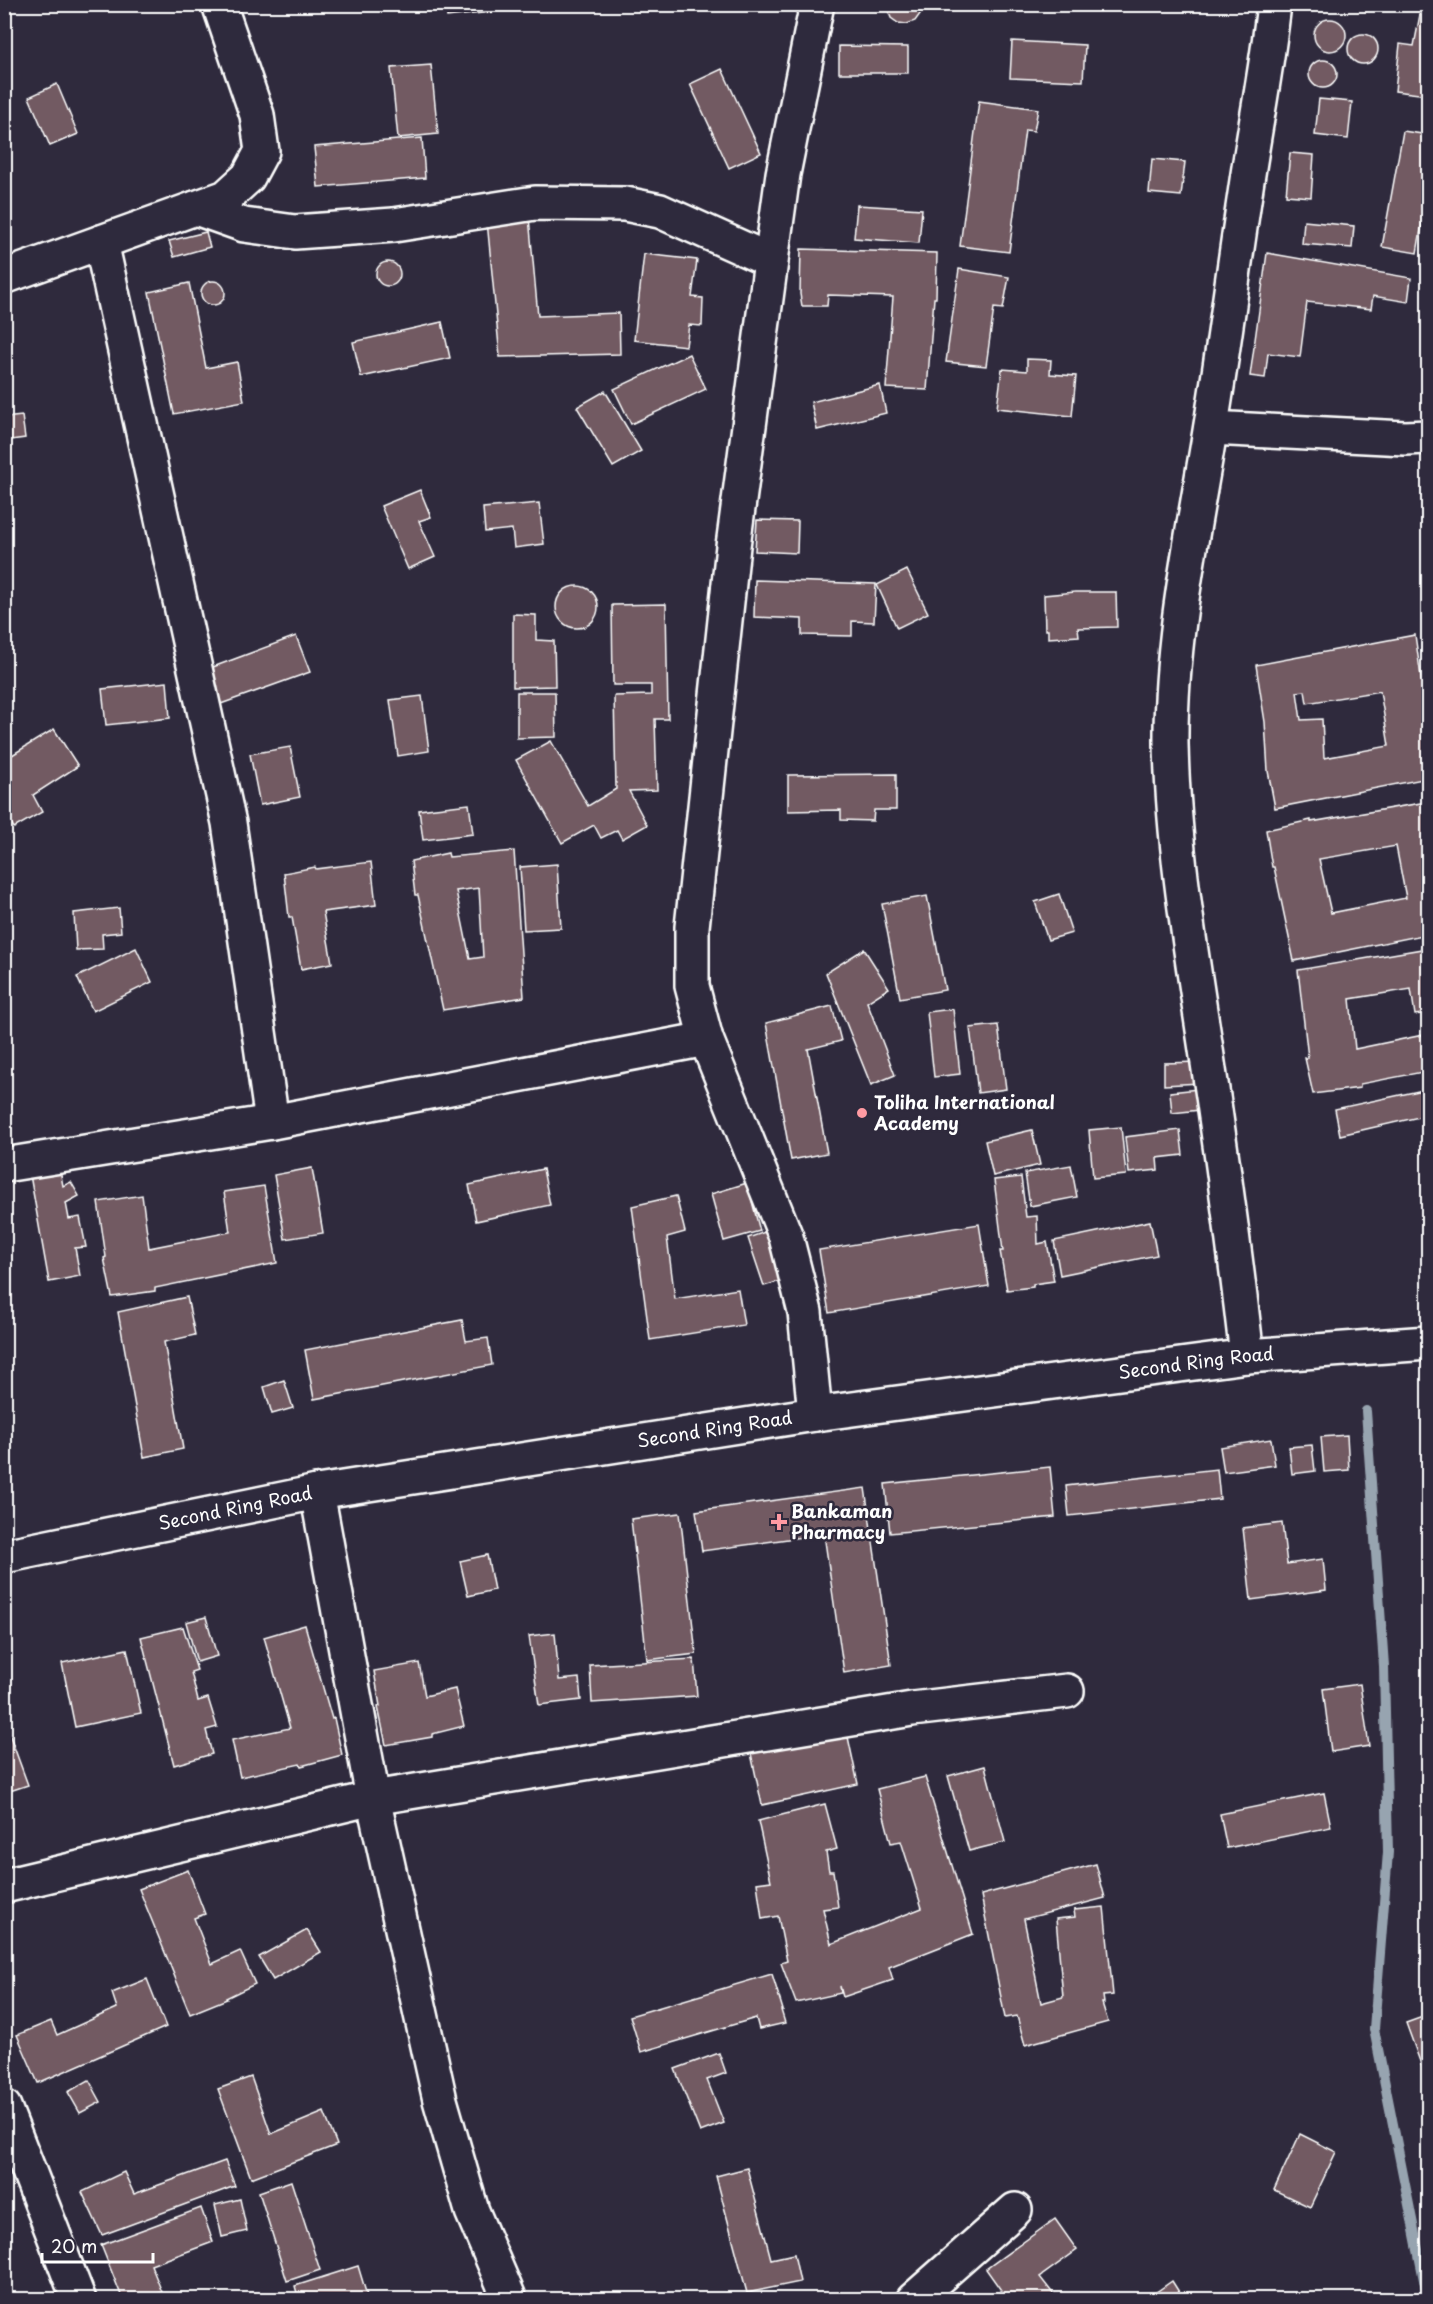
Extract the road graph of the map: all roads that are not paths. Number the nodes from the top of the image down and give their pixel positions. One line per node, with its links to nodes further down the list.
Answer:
1 (219, 4): 4 (street)
2 (817, 4): 6 (street)
3 (1274, 4): 8 (street)
4 (196, 208): 5 (street); 6 (street)
5 (100, 242): 7 (street); 11 (street)
6 (771, 261): 10 (street)
7 (4, 277)
8 (1211, 428): 9 (street); 14 (street)
9 (1428, 437)
10 (706, 1039): 11 (street); 15 (street)
11 (272, 1122): 12 (street)
12 (4, 1165)
13 (1428, 1343): 14 (street, Second Ring Road)
14 (1247, 1356): 15 (street, Second Ring Road)
15 (815, 1414): 16 (street, Second Ring Road)
16 (317, 1492): 17 (street, Second Ring Road); 19 (street)
17 (4, 1556)
18 (1067, 1691): 19 (street)
19 (373, 1798): 20 (street); 24 (street)
20 (4, 1886)
21 (4, 2107): 23 (street)
22 (1015, 2210): 25 (street)
23 (79, 2300)
24 (510, 2300)
25 (913, 2300)

